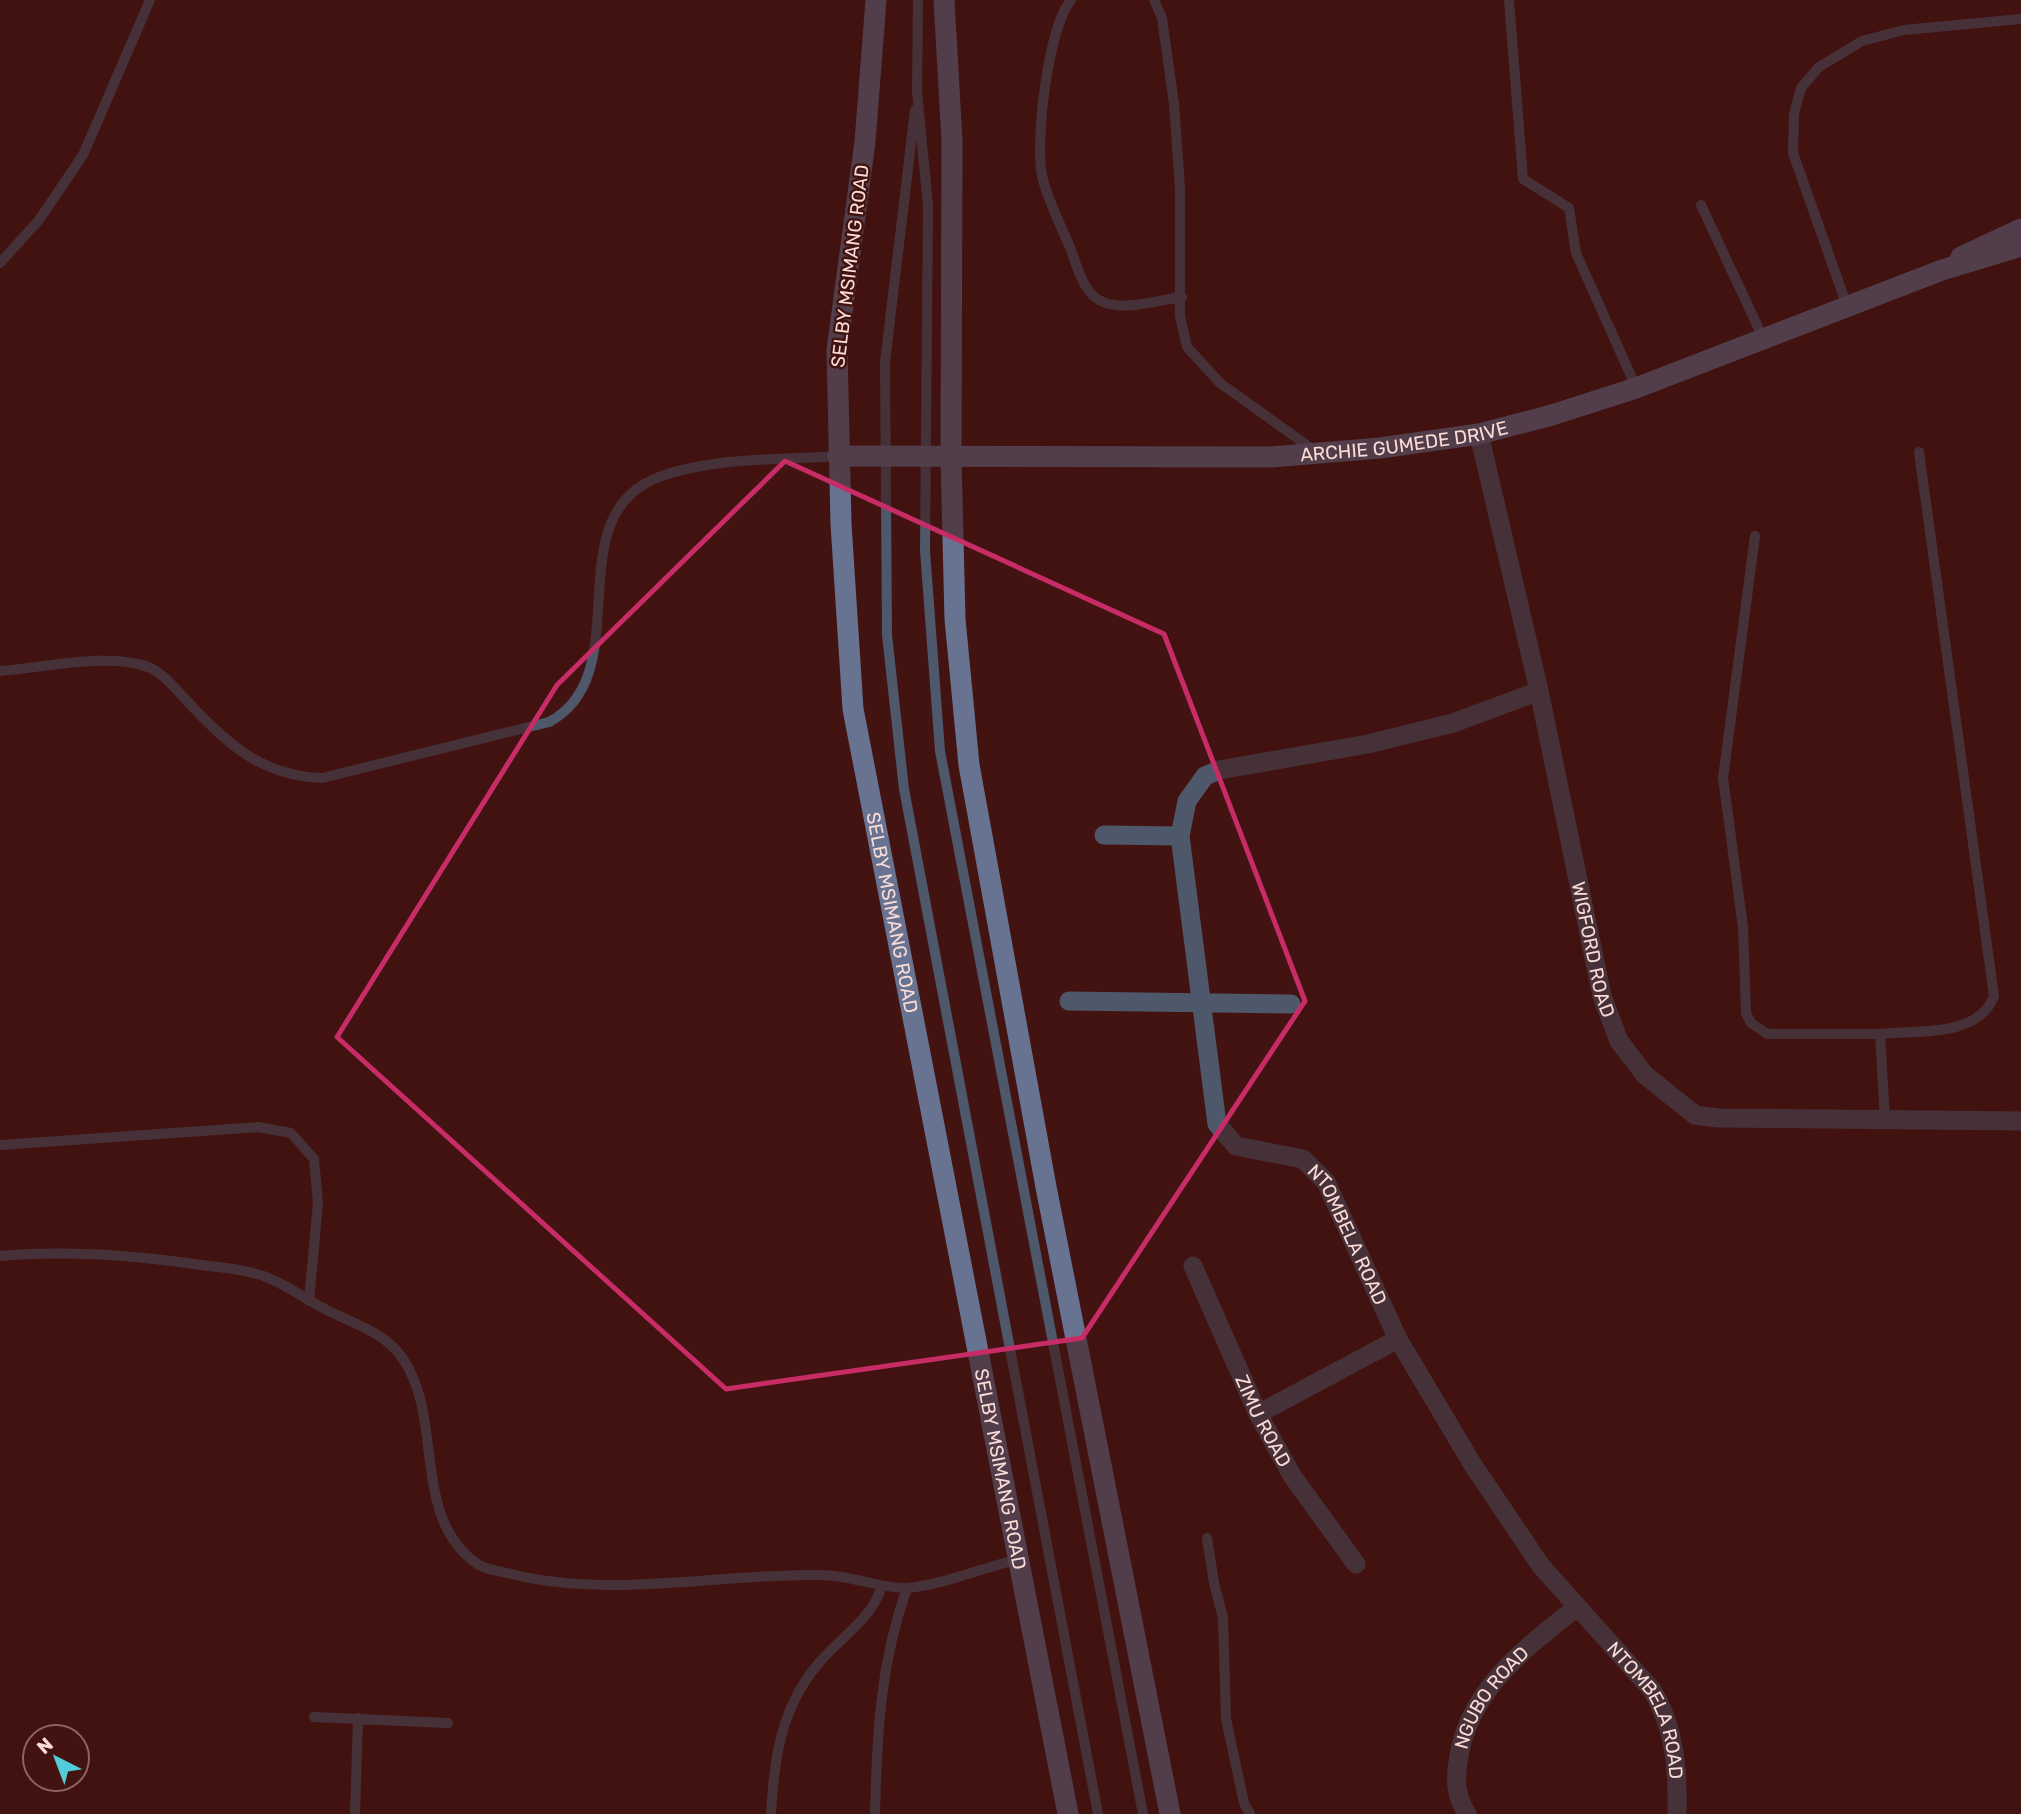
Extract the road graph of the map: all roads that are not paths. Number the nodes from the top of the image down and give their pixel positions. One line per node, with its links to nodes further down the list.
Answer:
1 (150, 0): 13 (lane)
2 (876, 0): 22 (main road, SELBY MSIMANG ROAD)
3 (918, 0): 9 (lane)
4 (944, 0): 25 (main road)
5 (1071, 0): 15 (lane)
6 (1154, 0): 15 (lane)
7 (1509, 0): 18 (lane)
8 (2021, 19): 16 (lane)
9 (917, 92): 23 (lane); 24 (lane)
10 (1701, 205): 17 (lane)
11 (2021, 229): 14 (main road, ARCHIE GUMEDE DRIVE)
12 (2021, 246): 14 (main road, ARCHIE GUMEDE DRIVE)
13 (0, 262)
14 (1942, 270): 16 (main road, ARCHIE GUMEDE DRIVE)
15 (1182, 297): 21 (lane)
16 (1847, 306): 17 (main road, ARCHIE GUMEDE DRIVE)
17 (1765, 340): 18 (main road, ARCHIE GUMEDE DRIVE)
18 (1636, 388): 19 (main road, ARCHIE GUMEDE DRIVE)
19 (1479, 433): 21 (main road, ARCHIE GUMEDE DRIVE); 28 (street, WIGFORD ROAD)
20 (1919, 452): 34 (lane)
21 (1320, 454): 25 (main road, ARCHIE GUMEDE DRIVE)
22 (838, 456): 23 (main road, ARCHIE GUMEDE DRIVE); 27 (lane); 44 (main road, SELBY MSIMANG ROAD)
23 (885, 457): 24 (main road, ARCHIE GUMEDE DRIVE); 56 (lane)
24 (926, 457): 25 (main road, ARCHIE GUMEDE DRIVE); 57 (lane)
25 (951, 458): 58 (main road)
26 (1755, 536): 34 (lane)
27 (0, 671)
28 (1539, 691): 30 (street, NTOMBELA ROAD); 35 (street, WIGFORD ROAD)
29 (1104, 835): 30 (street)
30 (1180, 836): 32 (street, NTOMBELA ROAD)
31 (1069, 1000): 32 (street)
32 (1199, 1001): 33 (street); 41 (street, NTOMBELA ROAD)
33 (1291, 1004)
34 (1880, 1034): 35 (lane)
35 (1885, 1120): 36 (street, WIGFORD ROAD)
36 (2021, 1121)
37 (0, 1146): 40 (lane)
38 (0, 1256): 40 (lane)
39 (1193, 1266): 42 (street, ZIMU ROAD)
40 (309, 1301): 46 (lane)
41 (1398, 1339): 42 (street); 48 (street, NTOMBELA ROAD)
42 (1258, 1414): 45 (street, ZIMU ROAD)
43 (1208, 1538): 59 (lane)
44 (1019, 1559): 47 (lane); 55 (main road, SELBY MSIMANG ROAD)
45 (1356, 1564)
46 (882, 1586): 47 (lane); 53 (lane)
47 (907, 1588): 54 (lane)
48 (1577, 1607): 60 (street, NGUBO ROAD); 61 (street, NTOMBELA ROAD)
49 (314, 1717): 50 (lane)
50 (358, 1718): 51 (lane); 52 (lane)
51 (448, 1723)
52 (355, 1814)
53 (771, 1814)
54 (875, 1814)
55 (1068, 1814)
56 (1098, 1814)
57 (1143, 1814)
58 (1170, 1814)
59 (1250, 1814)
60 (1467, 1814)
61 (1677, 1814)

